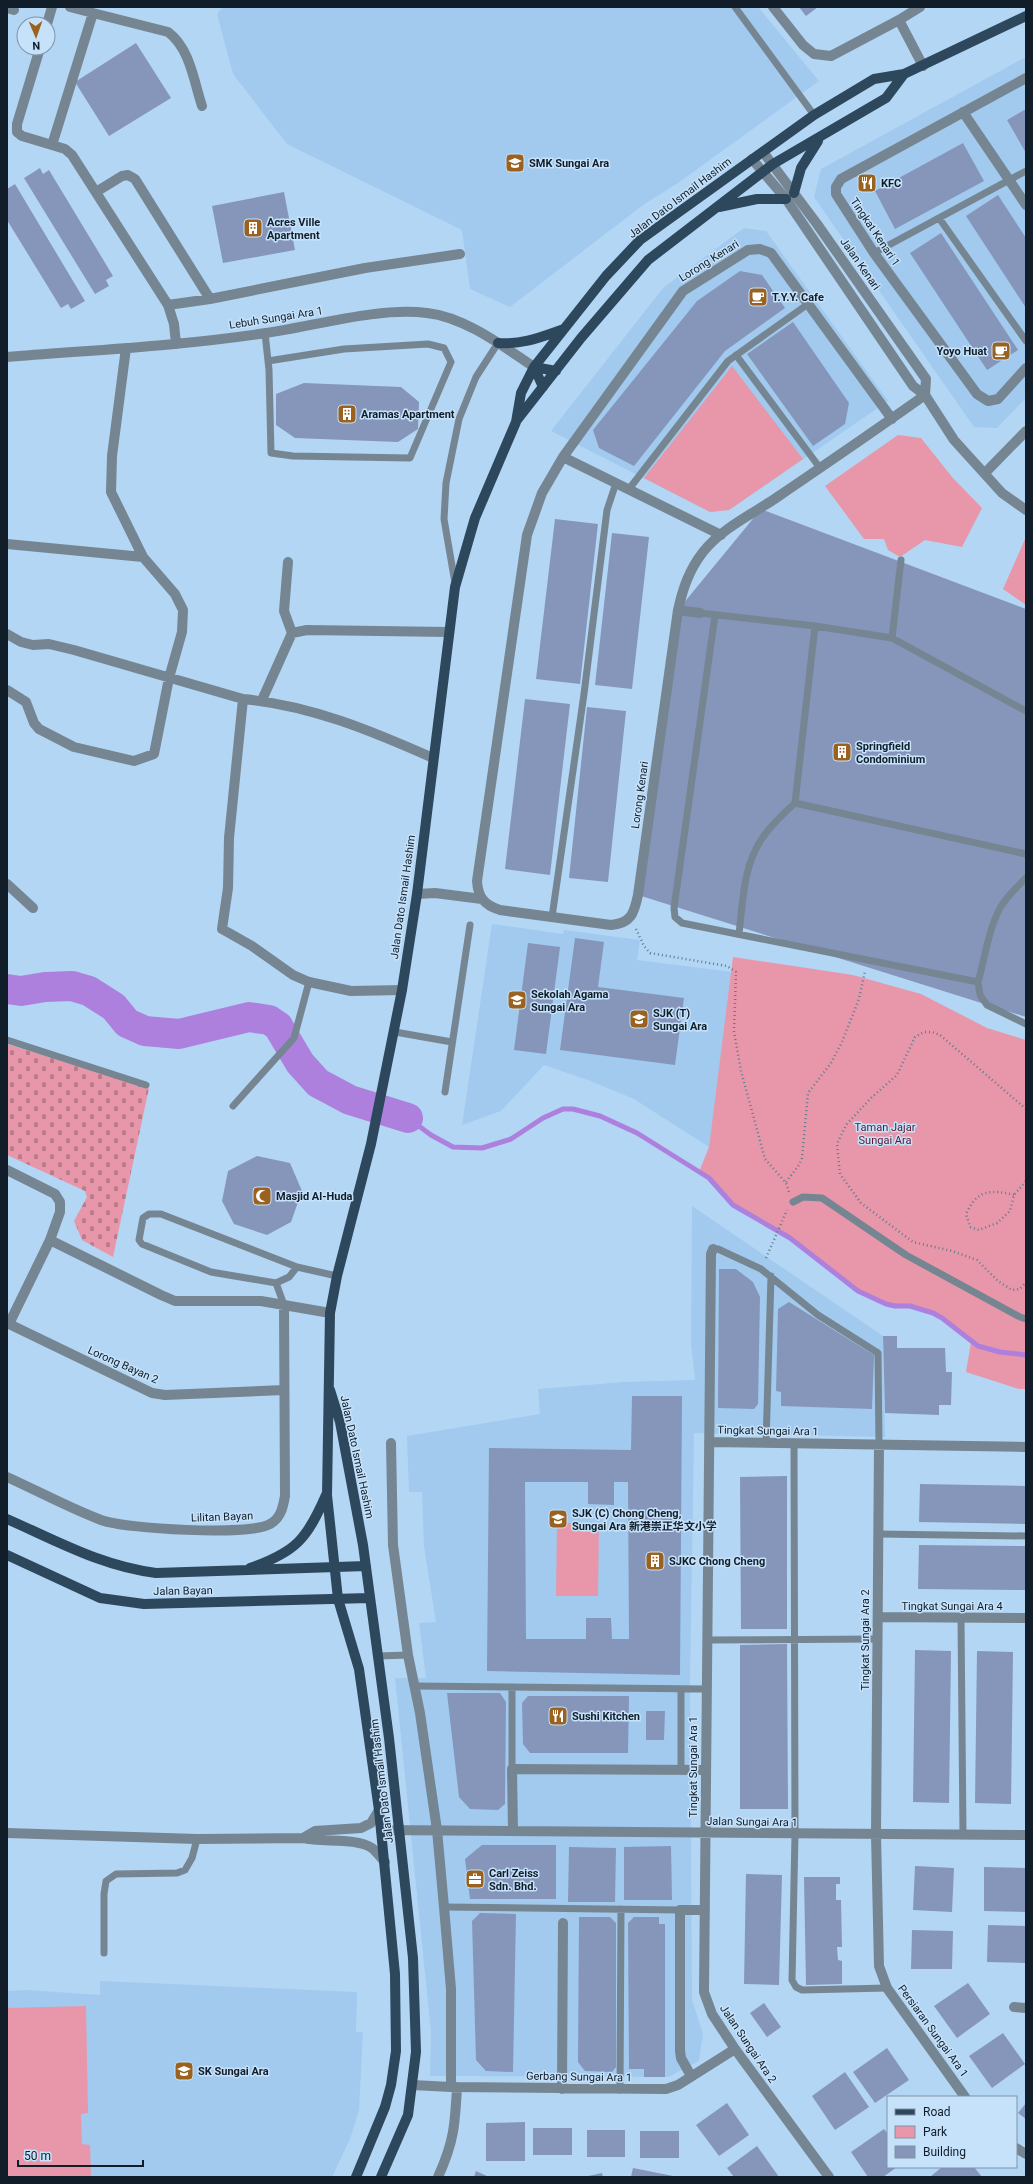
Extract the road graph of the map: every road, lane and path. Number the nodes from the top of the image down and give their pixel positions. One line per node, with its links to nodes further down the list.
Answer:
1 (70, 7): 5 (street)
2 (735, 7): 14 (lane)
3 (773, 7): 7 (street)
4 (920, 7): 7 (street)
5 (93, 13): 12 (street); 16 (street)
6 (1026, 16): 9 (main road, Jalan Dato Ismail Hashim)
7 (899, 20): 9 (street)
8 (38, 56): 16 (street)
9 (923, 66): 10 (main road, Jalan Dato Ismail Hashim)
10 (904, 74): 14 (main road, Jalan Dato Ismail Hashim); 15 (main road, Jalan Dato Ismail Hashim)
11 (1026, 78): 13 (street, Tingkat Kenari 1)
12 (202, 106)
13 (963, 112): 22 (street); 29 (street, Tingkat Kenari 1)
14 (814, 115): 17 (main road, Jalan Dato Ismail Hashim)
15 (820, 138): 19 (main road, Jalan Dato Ismail Hashim); 24 (main road)
16 (52, 145): 23 (street)
17 (763, 152): 18 (main road, Jalan Dato Ismail Hashim); 19 (street, Jalan Kenari)
18 (752, 159): 21 (street, Jalan Kenari); 34 (main road, Jalan Dato Ismail Hashim)
19 (773, 164): 21 (main road, Jalan Dato Ismail Hashim); 24 (street, Jalan Kenari)
20 (1026, 171): 22 (lane)
21 (763, 172): 25 (street, Jalan Kenari); 27 (main road, Jalan Dato Ismail Hashim)
22 (1009, 180): 26 (street); 28 (lane)
23 (96, 192): 31 (street); 33 (street)
24 (794, 192): 47 (street, Jalan Kenari)
25 (786, 199): 27 (main road); 47 (street, Jalan Kenari)
26 (1026, 205)
27 (713, 209): 45 (main road, Jalan Dato Ismail Hashim)
28 (939, 218): 29 (lane); 36 (lane)
29 (874, 253): 44 (street, Tingkat Kenari 1)
30 (460, 254): 31 (street)
31 (210, 299): 33 (street)
32 (808, 304): 40 (lane); 48 (street, Lorong Kenari); 51 (street, Lorong Kenari)
33 (168, 305): 38 (street)
34 (564, 329): 37 (main road); 43 (main road, Jalan Dato Ismail Hashim)
35 (265, 333): 37 (street, Lebuh Sungai Ara 1); 38 (street, Lebuh Sungai Ara 1); 42 (lane)
36 (1026, 342)
37 (498, 343): 43 (street, Lebuh Sungai Ara 1); 62 (lane)
38 (176, 344): 39 (street, Lebuh Sungai Ara 1)
39 (126, 348): 41 (street, Lebuh Sungai Ara 1); 59 (street)
40 (736, 355): 52 (lane); 55 (lane)
41 (7, 357)
42 (268, 361): 42 (lane)
43 (534, 367): 45 (main road); 46 (main road); 49 (main road, Jalan Dato Ismail Hashim)
44 (1026, 368)
45 (556, 371): 46 (main road, Jalan Dato Ismail Hashim)
46 (543, 387): 49 (main road, Jalan Dato Ismail Hashim)
47 (925, 394): 48 (street, Lorong Kenari); 53 (street, Jalan Kenari)
48 (892, 419): 52 (street, Lorong Kenari)
49 (516, 422): 62 (main road, Jalan Dato Ismail Hashim)
50 (1026, 431): 53 (street)
51 (563, 457): 54 (street); 82 (street, Lorong Kenari)
52 (820, 468): 57 (street, Lorong Kenari)
53 (985, 473): 56 (street, Jalan Kenari)
54 (616, 483): 55 (street); 84 (lane)
55 (629, 489): 57 (street)
56 (1026, 510)
57 (721, 535): 63 (street, Lorong Kenari)
58 (7, 544): 59 (street)
59 (143, 557): 71 (street)
60 (901, 560): 70 (lane)
61 (288, 562): 68 (street)
62 (456, 587): 67 (main road, Jalan Dato Ismail Hashim)
63 (678, 610): 64 (street); 85 (street, Lorong Kenari)
64 (700, 613): 65 (lane)
65 (715, 615): 66 (lane); 87 (lane)
66 (815, 626): 70 (lane); 77 (lane)
67 (449, 632): 68 (street); 76 (main road, Jalan Dato Ismail Hashim)
68 (292, 633): 74 (street)
69 (7, 634): 71 (street)
70 (892, 638): 75 (lane)
71 (170, 678): 72 (street); 73 (street)
72 (7, 690)
73 (244, 698): 74 (street); 89 (street)
74 (262, 700): 76 (street)
75 (1026, 711)
76 (433, 758): 81 (main road, Jalan Dato Ismail Hashim)
77 (795, 803): 78 (lane); 87 (lane)
78 (1026, 854)
79 (1026, 878): 90 (lane)
80 (7, 884): 83 (street)
81 (417, 894): 82 (street); 91 (main road, Jalan Dato Ismail Hashim)
82 (482, 900): 84 (street)
83 (33, 908)
84 (552, 917): 85 (street)
85 (630, 918): 102 (path)
86 (470, 925): 95 (lane)
87 (739, 934): 88 (lane)
88 (868, 961): 90 (lane); 102 (path)
89 (309, 982): 91 (street); 98 (lane)
90 (978, 982): 92 (lane)
91 (402, 990): 93 (main road, Jalan Dato Ismail Hashim)
92 (1026, 1024)
93 (395, 1032): 95 (lane); 110 (main road, Jalan Dato Ismail Hashim)
94 (7, 1040): 96 (lane)
95 (452, 1042): 97 (lane)
96 (146, 1084)
97 (444, 1092)
98 (233, 1106)
99 (1026, 1109): 112 (path)
100 (7, 1170): 106 (street)
101 (1026, 1181): 103 (path)
102 (786, 1183): 104 (path)
103 (1014, 1195): 103 (path)
104 (793, 1202): 116 (lane)
105 (783, 1215): 107 (path)
106 (50, 1240): 114 (street); 117 (street)
107 (770, 1248)
108 (713, 1249): 111 (lane); 120 (street)
109 (298, 1267): 110 (lane); 113 (lane); 113 (lane)
110 (337, 1276): 115 (main road, Jalan Dato Ismail Hashim)
111 (772, 1276): 122 (lane); 124 (lane)
112 (1026, 1282)
113 (276, 1283): 114 (lane)
114 (284, 1304): 115 (street); 119 (street, Lilitan Bayan)
115 (330, 1313): 118 (main road, Jalan Dato Ismail Hashim)
116 (1026, 1319)
117 (8, 1324): 119 (street, Lorong Bayan 2)
118 (328, 1380): 127 (main road, Jalan Dato Ismail Hashim); 132 (main road, Jalan Dato Ismail Hashim)
119 (284, 1390): 126 (street, Lilitan Bayan)
120 (709, 1442): 122 (street, Tingkat Sungai Ara 1); 142 (street, Tingkat Sungai Ara 1)
121 (391, 1443): 143 (street)
122 (766, 1443): 123 (street, Tingkat Sungai Ara 1)
123 (794, 1443): 124 (street, Tingkat Sungai Ara 1); 140 (lane)
124 (879, 1445): 125 (street, Tingkat Sungai Ara 1); 129 (street, Tingkat Sungai Ara 2)
125 (1026, 1447)
126 (7, 1477)
127 (326, 1495): 133 (main road, Jalan Dato Ismail Hashim); 134 (main road)
128 (7, 1519): 134 (main road, Jalan Bayan)
129 (878, 1534): 130 (lane); 137 (street, Tingkat Sungai Ara 2)
130 (1026, 1536)
131 (7, 1555): 136 (main road, Jalan Bayan)
132 (366, 1566): 133 (main road, Jalan Bayan); 135 (main road, Jalan Dato Ismail Hashim)
133 (334, 1567): 134 (main road, Jalan Bayan); 136 (main road, Jalan Dato Ismail Hashim)
134 (239, 1572)
135 (370, 1598): 136 (main road, Jalan Bayan); 144 (main road, Jalan Dato Ismail Hashim)
136 (338, 1599): 152 (main road, Jalan Dato Ismail Hashim)
137 (878, 1617): 138 (street, Tingkat Sungai Ara 4); 141 (street, Tingkat Sungai Ara 2)
138 (961, 1618): 139 (street, Tingkat Sungai Ara 4); 161 (lane)
139 (1026, 1618)
140 (795, 1639): 141 (lane); 142 (lane); 159 (lane)
141 (877, 1639): 160 (street, Tingkat Sungai Ara 2)
142 (707, 1640): 148 (street, Tingkat Sungai Ara 1)
143 (408, 1655): 144 (lane); 145 (street)
144 (378, 1656): 153 (main road, Jalan Dato Ismail Hashim)
145 (414, 1686): 146 (lane); 155 (street)
146 (512, 1687): 147 (lane); 149 (lane)
147 (681, 1689): 148 (lane); 150 (lane)
148 (706, 1689): 151 (street, Tingkat Sungai Ara 1)
149 (512, 1769): 150 (street); 156 (street)
150 (681, 1770): 151 (street)
151 (706, 1770): 158 (street, Tingkat Sungai Ara 1)
152 (379, 1810): 154 (main road, Jalan Dato Ismail Hashim); 163 (street)
153 (400, 1829): 154 (street, Jalan Sungai Ara 1); 155 (street, Jalan Sungai Ara 1); 177 (main road, Jalan Dato Ismail Hashim)
154 (381, 1830): 165 (main road, Jalan Dato Ismail Hashim)
155 (437, 1830): 156 (street, Jalan Sungai Ara 1); 166 (street)
156 (513, 1831): 158 (street, Jalan Sungai Ara 1)
157 (7, 1833): 164 (street)
158 (705, 1833): 159 (street, Jalan Sungai Ara 1); 169 (street, Jalan Sungai Ara 2)
159 (795, 1834): 160 (street, Jalan Sungai Ara 1); 172 (lane)
160 (876, 1835): 161 (street, Jalan Sungai Ara 1); 172 (street, Persiaran Sungai Ara 1)
161 (962, 1835): 162 (street, Jalan Sungai Ara 1)
162 (1026, 1835)
163 (303, 1838): 164 (street); 165 (street)
164 (197, 1839): 171 (lane)
165 (385, 1862): 184 (main road, Jalan Dato Ismail Hashim)
166 (444, 1907): 167 (lane); 178 (street)
167 (621, 1909): 168 (lane); 180 (lane)
168 (680, 1910): 169 (street); 176 (street)
169 (704, 1910): 175 (street, Jalan Sungai Ara 2)
170 (563, 1923): 179 (street)
171 (104, 1954)
172 (887, 1988): 181 (street, Persiaran Sungai Ara 1)
173 (1014, 2007): 174 (street)
174 (1026, 2008)
175 (735, 2049): 176 (street, Gerbang Sungai Ara 1); 187 (street, Jalan Sungai Ara 2)
176 (691, 2076): 180 (street, Gerbang Sungai Ara 1)
177 (412, 2085): 178 (street, Gerbang Sungai Ara 1); 185 (main road, Jalan Dato Ismail Hashim)
178 (454, 2087): 179 (street, Gerbang Sungai Ara 1); 186 (street)
179 (562, 2089): 180 (street, Gerbang Sungai Ara 1)
180 (620, 2090)
181 (965, 2096)
182 (1017, 2149): 183 (street)
183 (1026, 2154)
184 (356, 2177)
185 (381, 2177)
186 (438, 2177)
187 (829, 2177)

